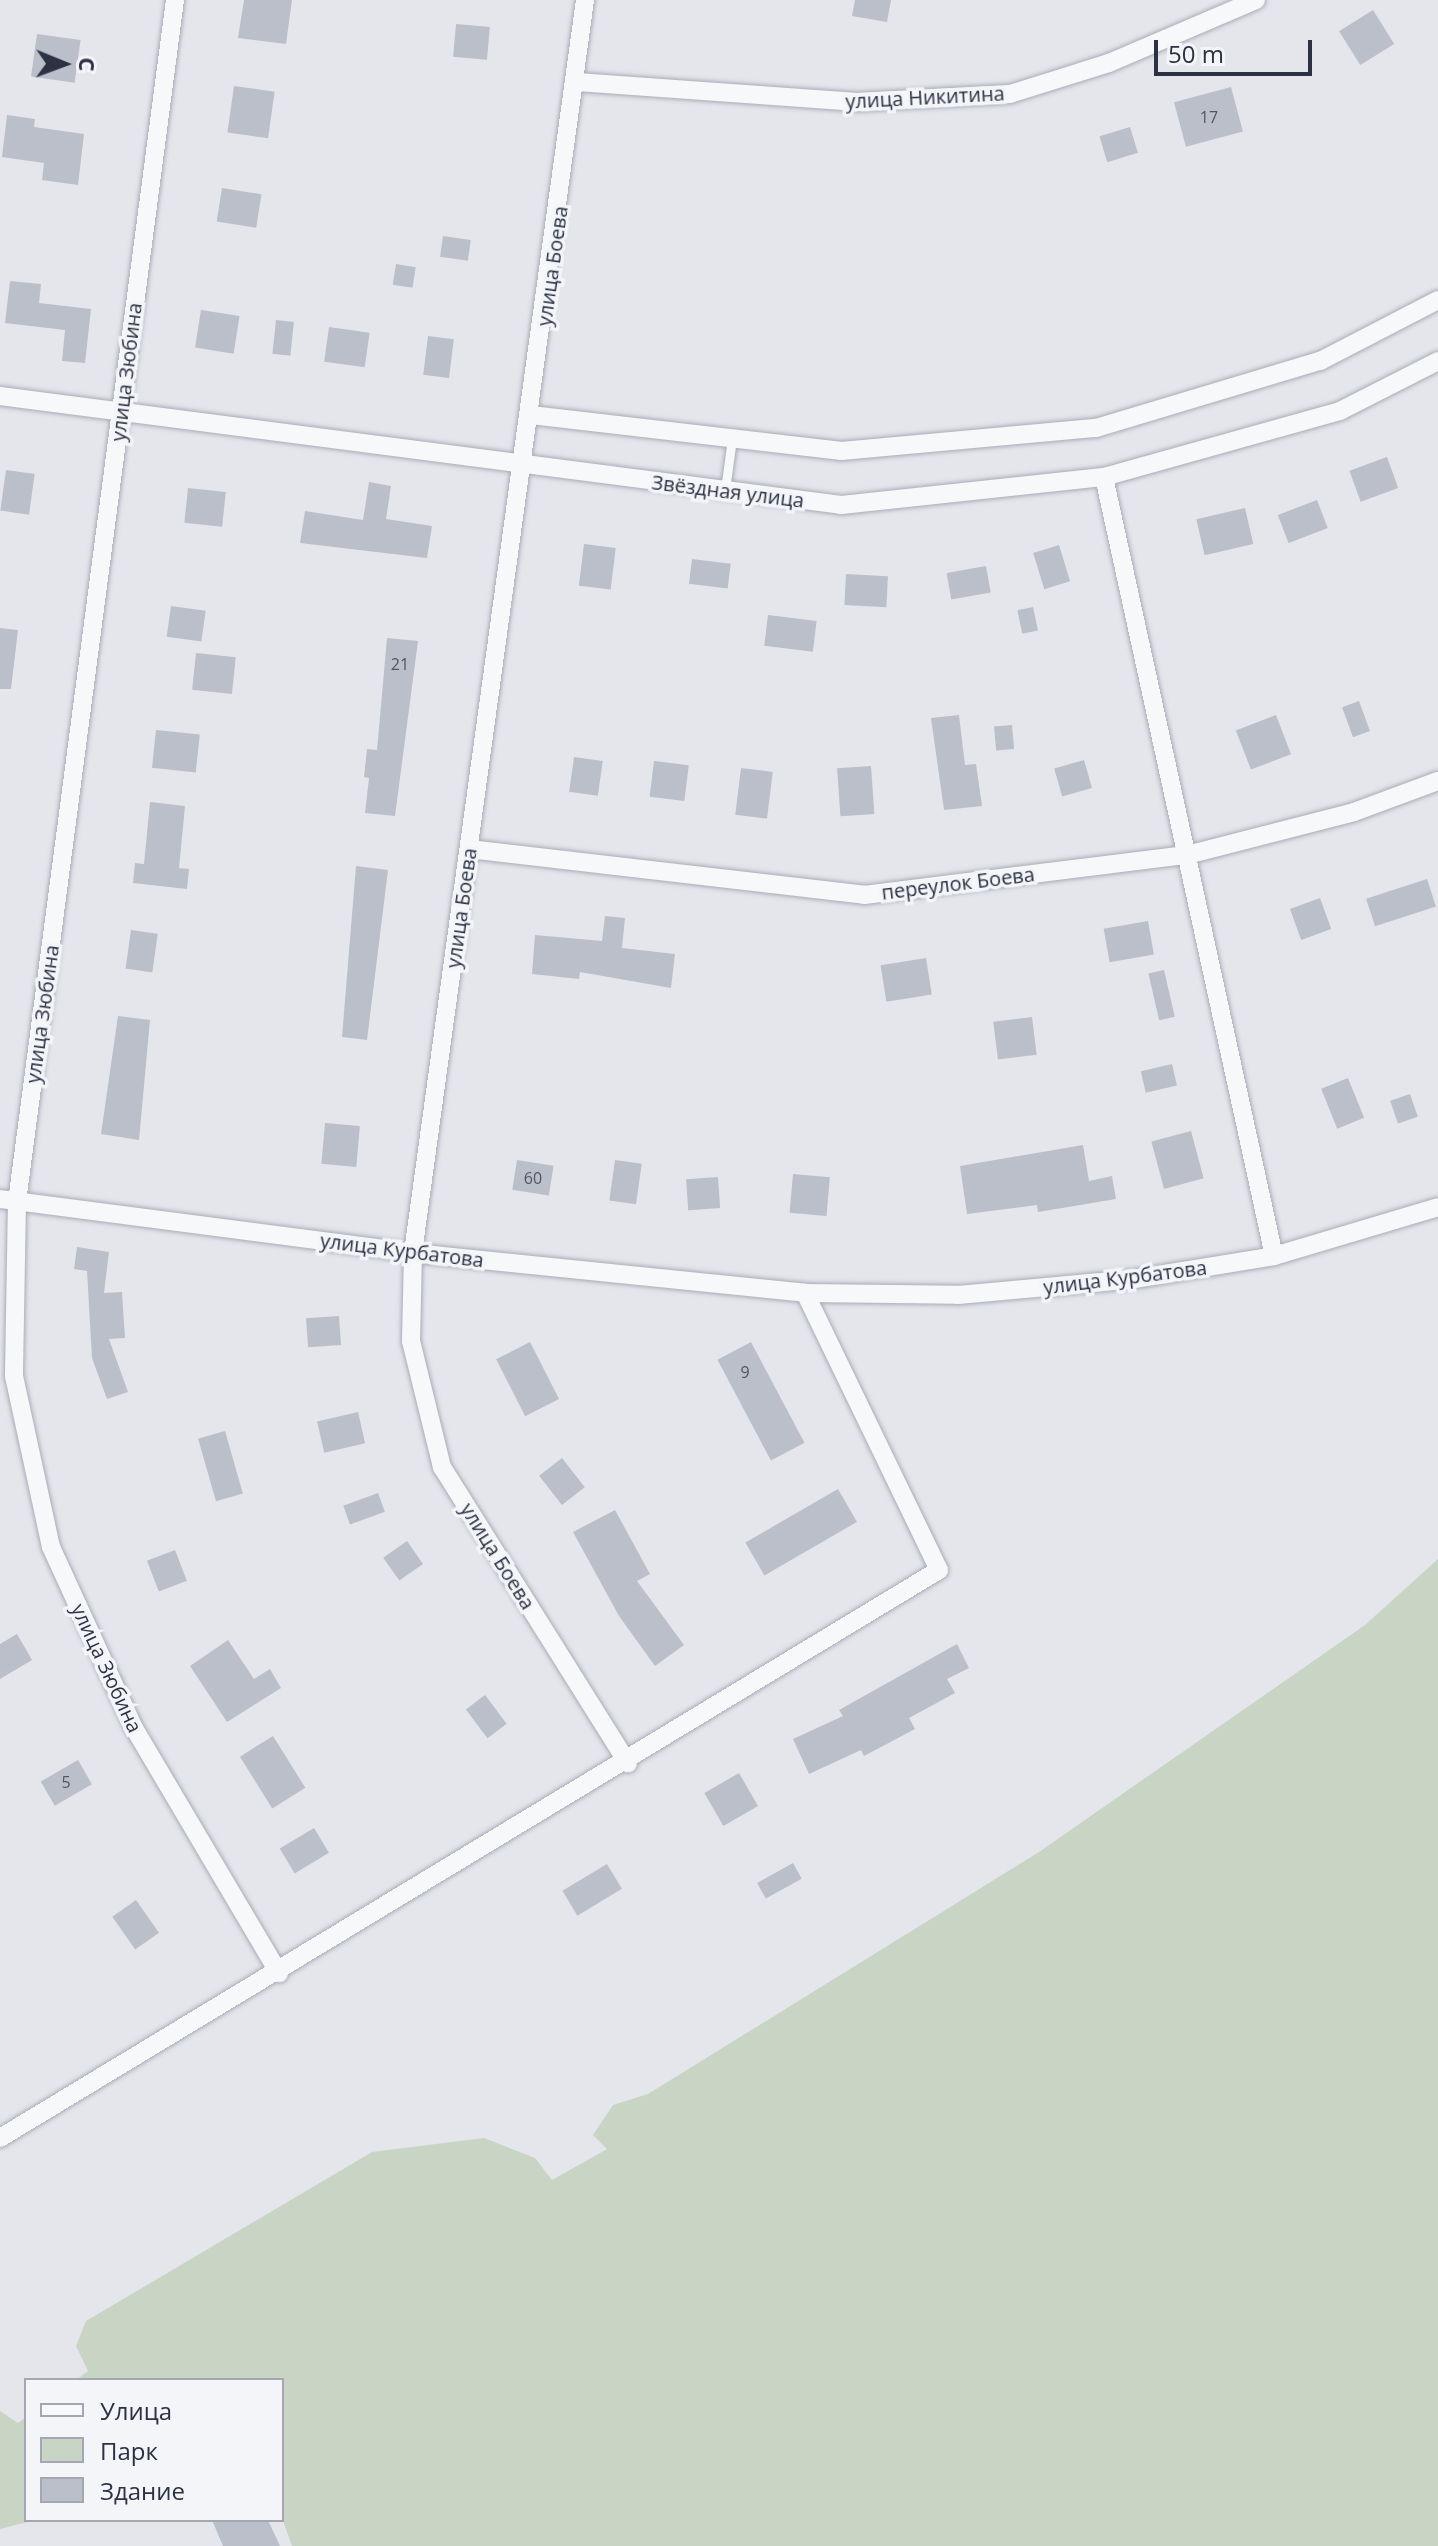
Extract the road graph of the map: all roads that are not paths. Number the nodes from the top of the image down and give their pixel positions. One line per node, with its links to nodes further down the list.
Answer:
1 (175, 0): 8 (street, улица Зюбина)
2 (585, 0): 4 (street, улица Боева)
3 (1256, 0): 4 (street, улица Никитина)
4 (577, 82): 9 (street, улица Боева)
5 (1438, 300): 10 (street)
6 (1438, 361): 12 (street, Звёздная улица)
7 (0, 396): 8 (street, Звёздная улица)
8 (121, 413): 11 (street, Звёздная улица); 17 (street, улица Зюбина)
9 (531, 415): 10 (street); 11 (street, улица Боева)
10 (732, 438): 13 (lane)
11 (523, 467): 13 (street, Звёздная улица); 15 (street, улица Боева)
12 (1104, 477): 13 (street, Звёздная улица); 16 (street)
13 (725, 491)
14 (1438, 781): 16 (street, переулок Боева)
15 (469, 849): 16 (street, переулок Боева); 19 (street, улица Боева)
16 (1187, 855): 20 (street)
17 (8, 1200): 19 (street, улица Курбатова); 23 (street, улица Зюбина)
18 (1438, 1207): 20 (street, улица Курбатова)
19 (413, 1253): 21 (street, улица Курбатова); 22 (street, улица Боева)
20 (1274, 1256): 21 (street, улица Курбатова)
21 (805, 1293): 22 (street)
22 (628, 1763): 23 (street)
23 (279, 1973): 24 (street)
24 (0, 2138)

